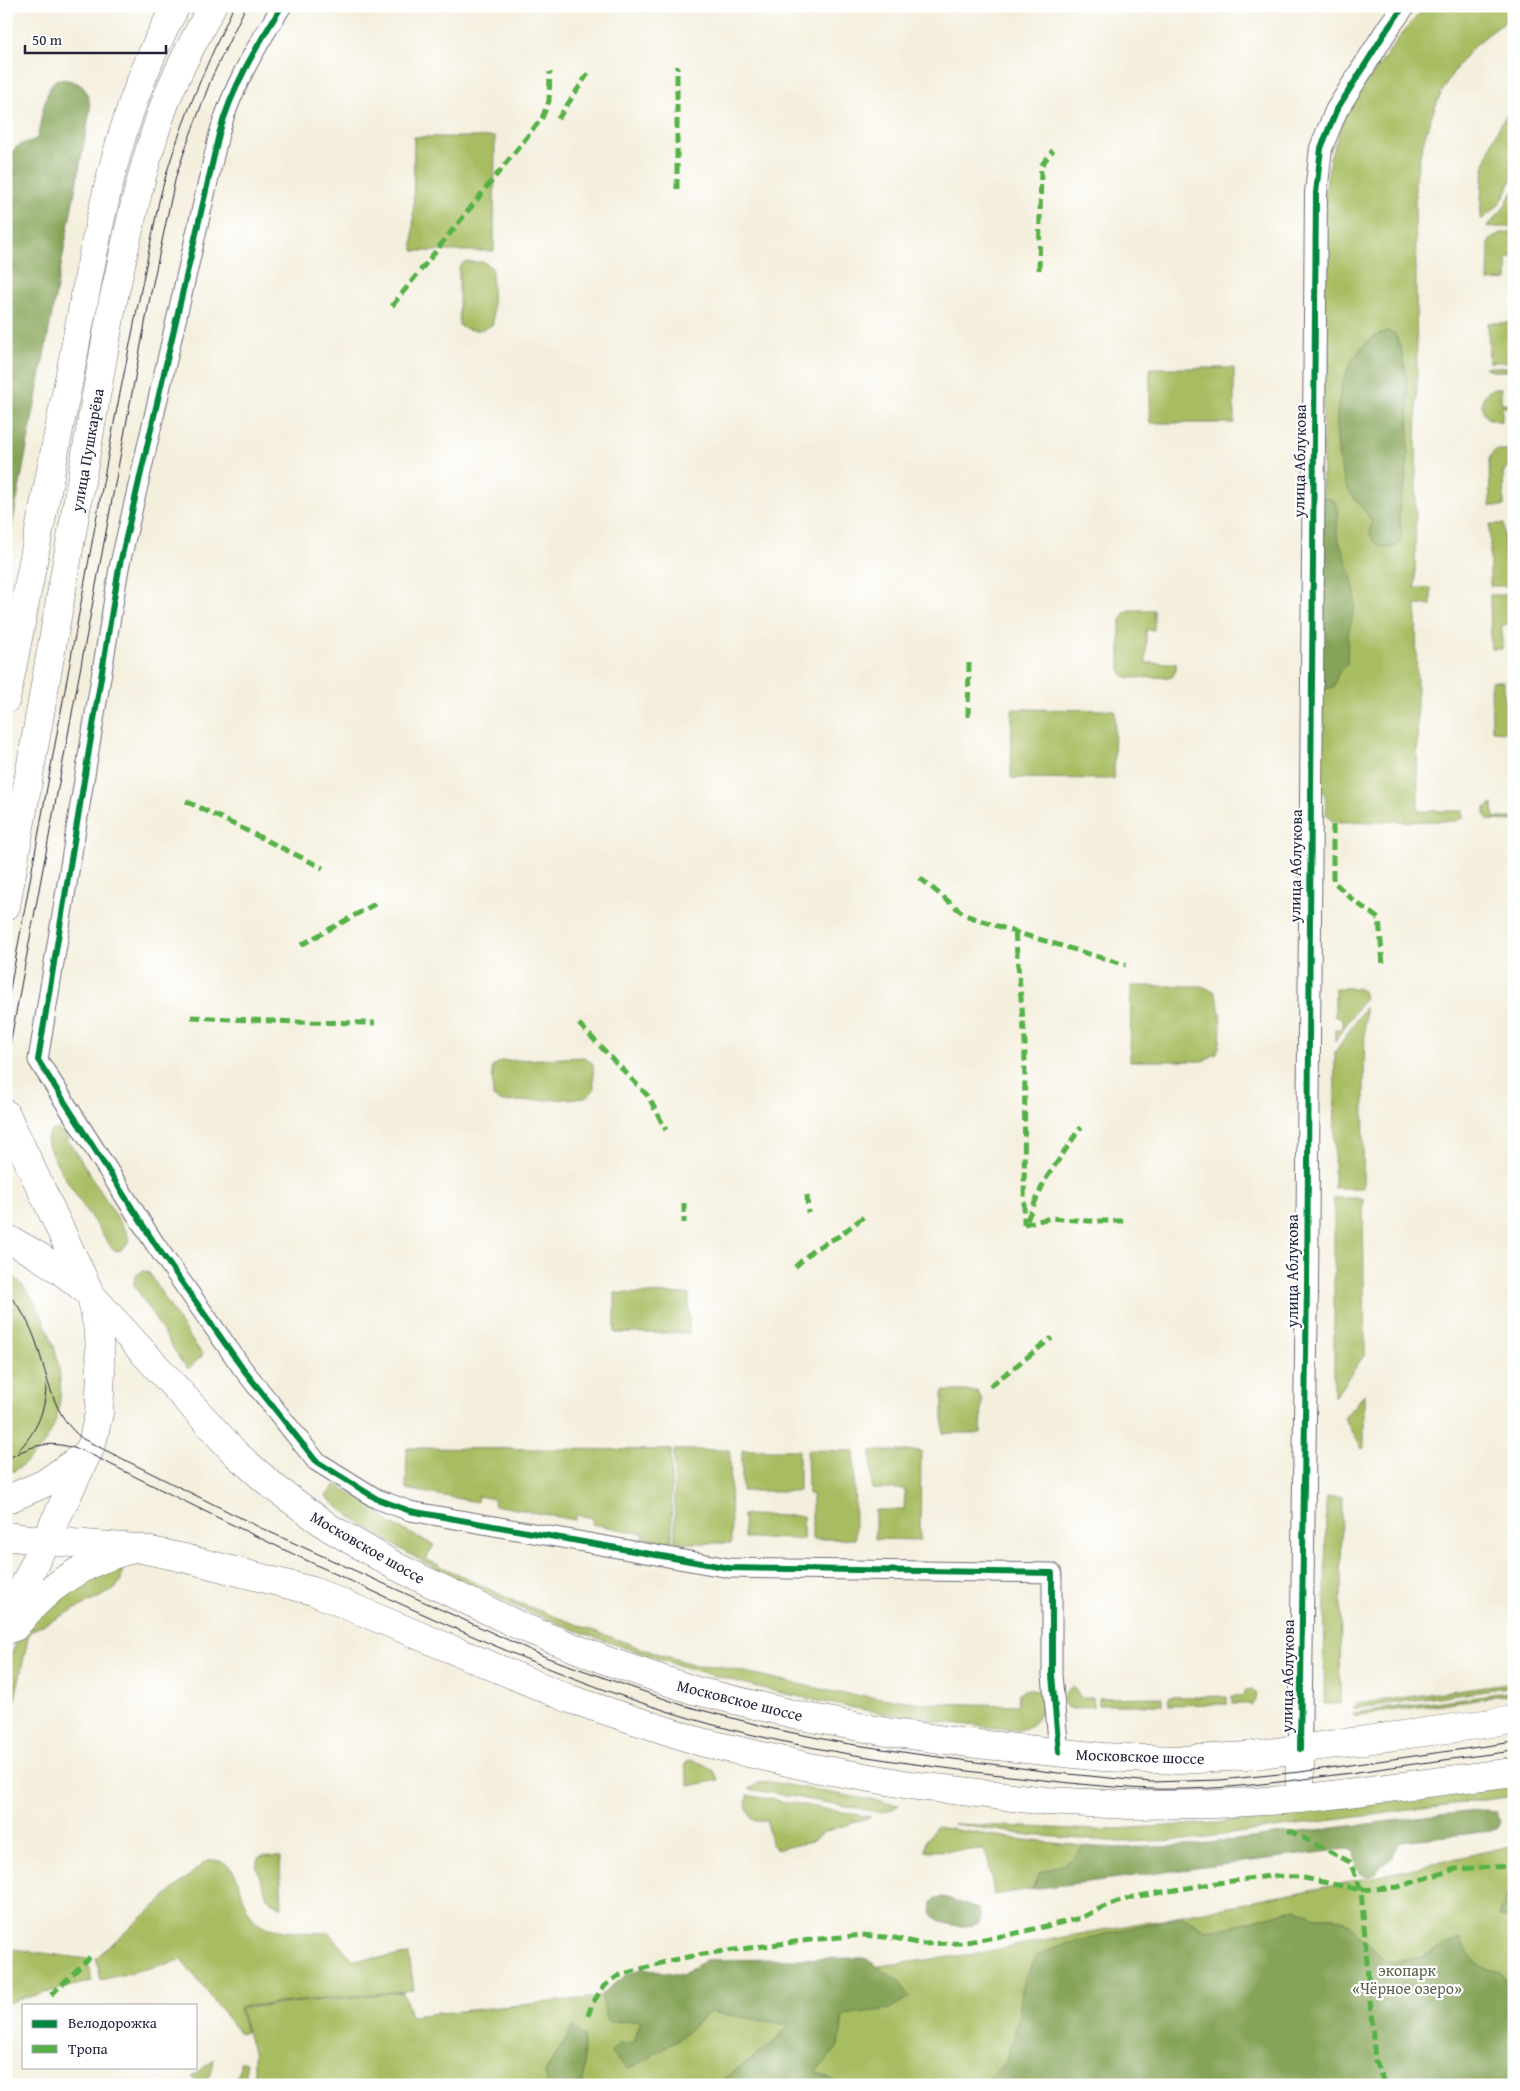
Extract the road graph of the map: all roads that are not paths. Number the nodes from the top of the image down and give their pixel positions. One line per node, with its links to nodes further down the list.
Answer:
1 (176, 6): 5 (main road, улица Пушкарёва)
2 (212, 6): 6 (main road, улица Пушкарёва)
3 (282, 6): 19 (street)
4 (1404, 6): 18 (street, улица Аблукова)
5 (6, 699)
6 (6, 906)
7 (6, 1114): 9 (main road)
8 (6, 1238): 9 (main road)
9 (92, 1295): 10 (main road); 19 (main road, Московское шоссе)
10 (88, 1453): 11 (main road); 13 (main road)
11 (6, 1500)
12 (6, 1536): 13 (main road)
13 (46, 1541): 14 (main road); 15 (main road)
14 (137, 1548): 16 (main road); 21 (main road)
15 (6, 1630)
16 (6, 1640)
17 (1514, 1720): 18 (main road, Московское шоссе)
18 (1300, 1749): 19 (main road, Московское шоссе); 21 (main road, улица Аблукова)
19 (1059, 1752)
20 (1514, 1772): 21 (main road)
21 (1300, 1799)

